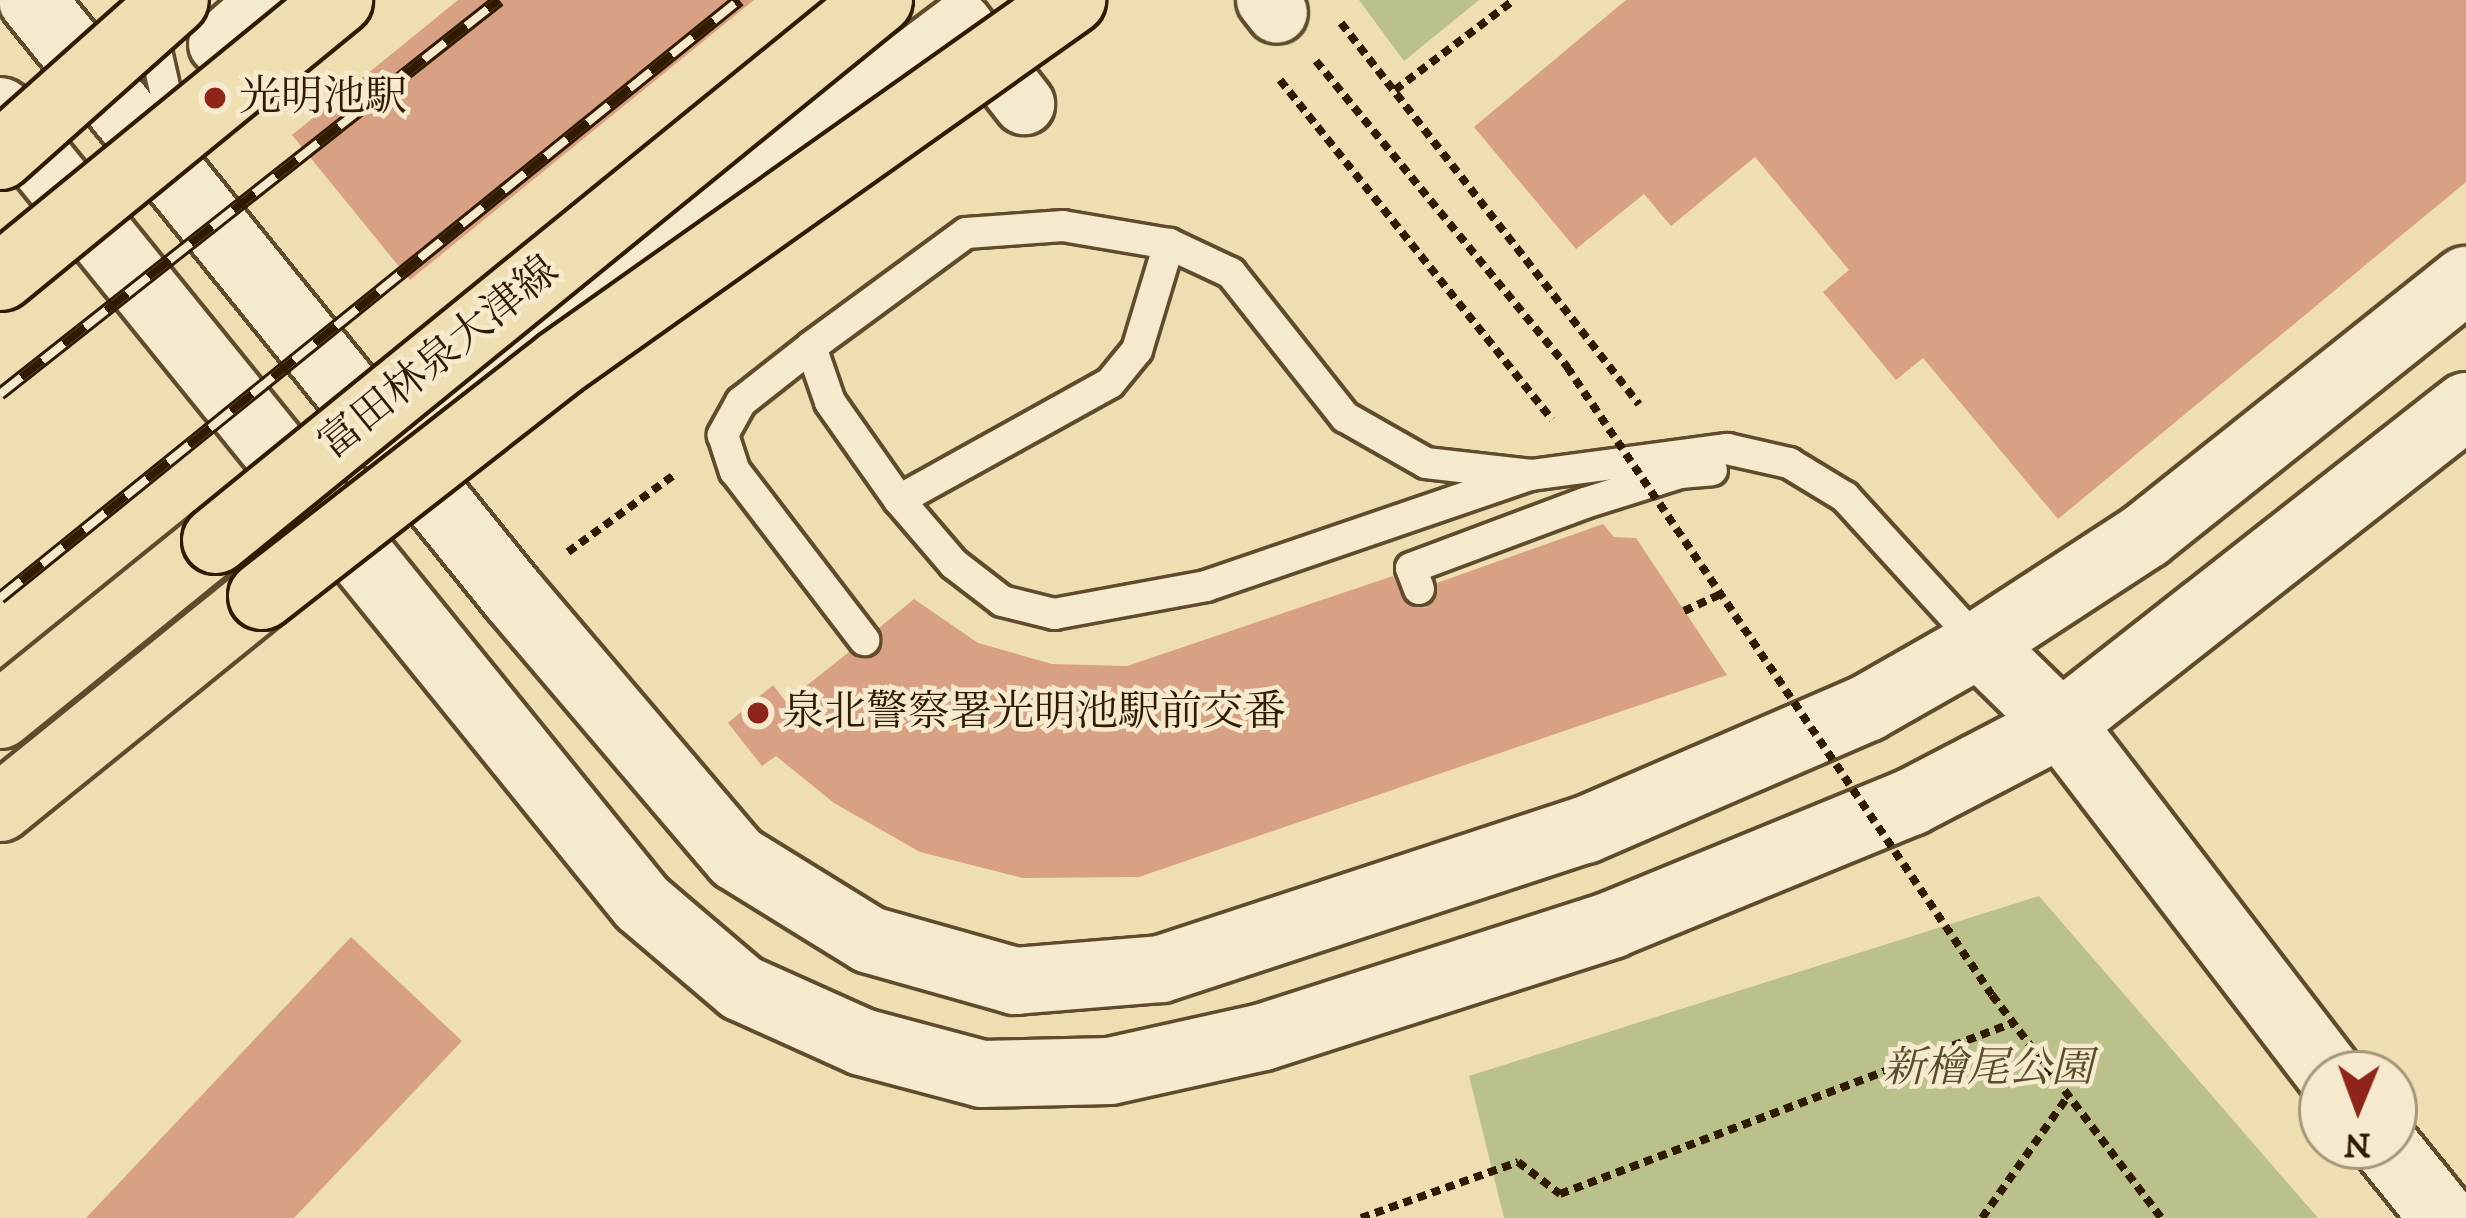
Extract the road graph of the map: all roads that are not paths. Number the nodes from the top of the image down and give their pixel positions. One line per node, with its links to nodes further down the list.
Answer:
1 (32, 0): 11 (street)
2 (146, 0): 11 (lane)
3 (269, 0): 7 (street)
4 (339, 0): 13 (main road, bridge)
5 (879, 0): 24 (main road, 富田林泉大津線, bridge)
6 (1072, 0): 26 (main road, bridge)
7 (197, 22): 10 (main road, bridge)
8 (1024, 104): 17 (street)
9 (0, 111): 25 (street)
10 (0, 156)
11 (194, 205): 23 (street)
12 (1169, 244): 15 (lane); 19 (lane); 20 (lane)
13 (1, 278)
14 (2466, 280): 23 (street)
15 (811, 346): 20 (lane); 22 (lane)
16 (2466, 406): 25 (street)
17 (442, 411)
18 (1789, 463): 19 (lane); 21 (lane); 23 (lane)
19 (1531, 475): 20 (lane)
20 (899, 500)
21 (1419, 590)
22 (864, 640)
23 (1979, 644): 25 (street)
24 (0, 716)
25 (2061, 724): 27 (street)
26 (0, 808)
27 (2312, 1050)
28 (2405, 1170): 29 (street)
29 (2444, 1218)

